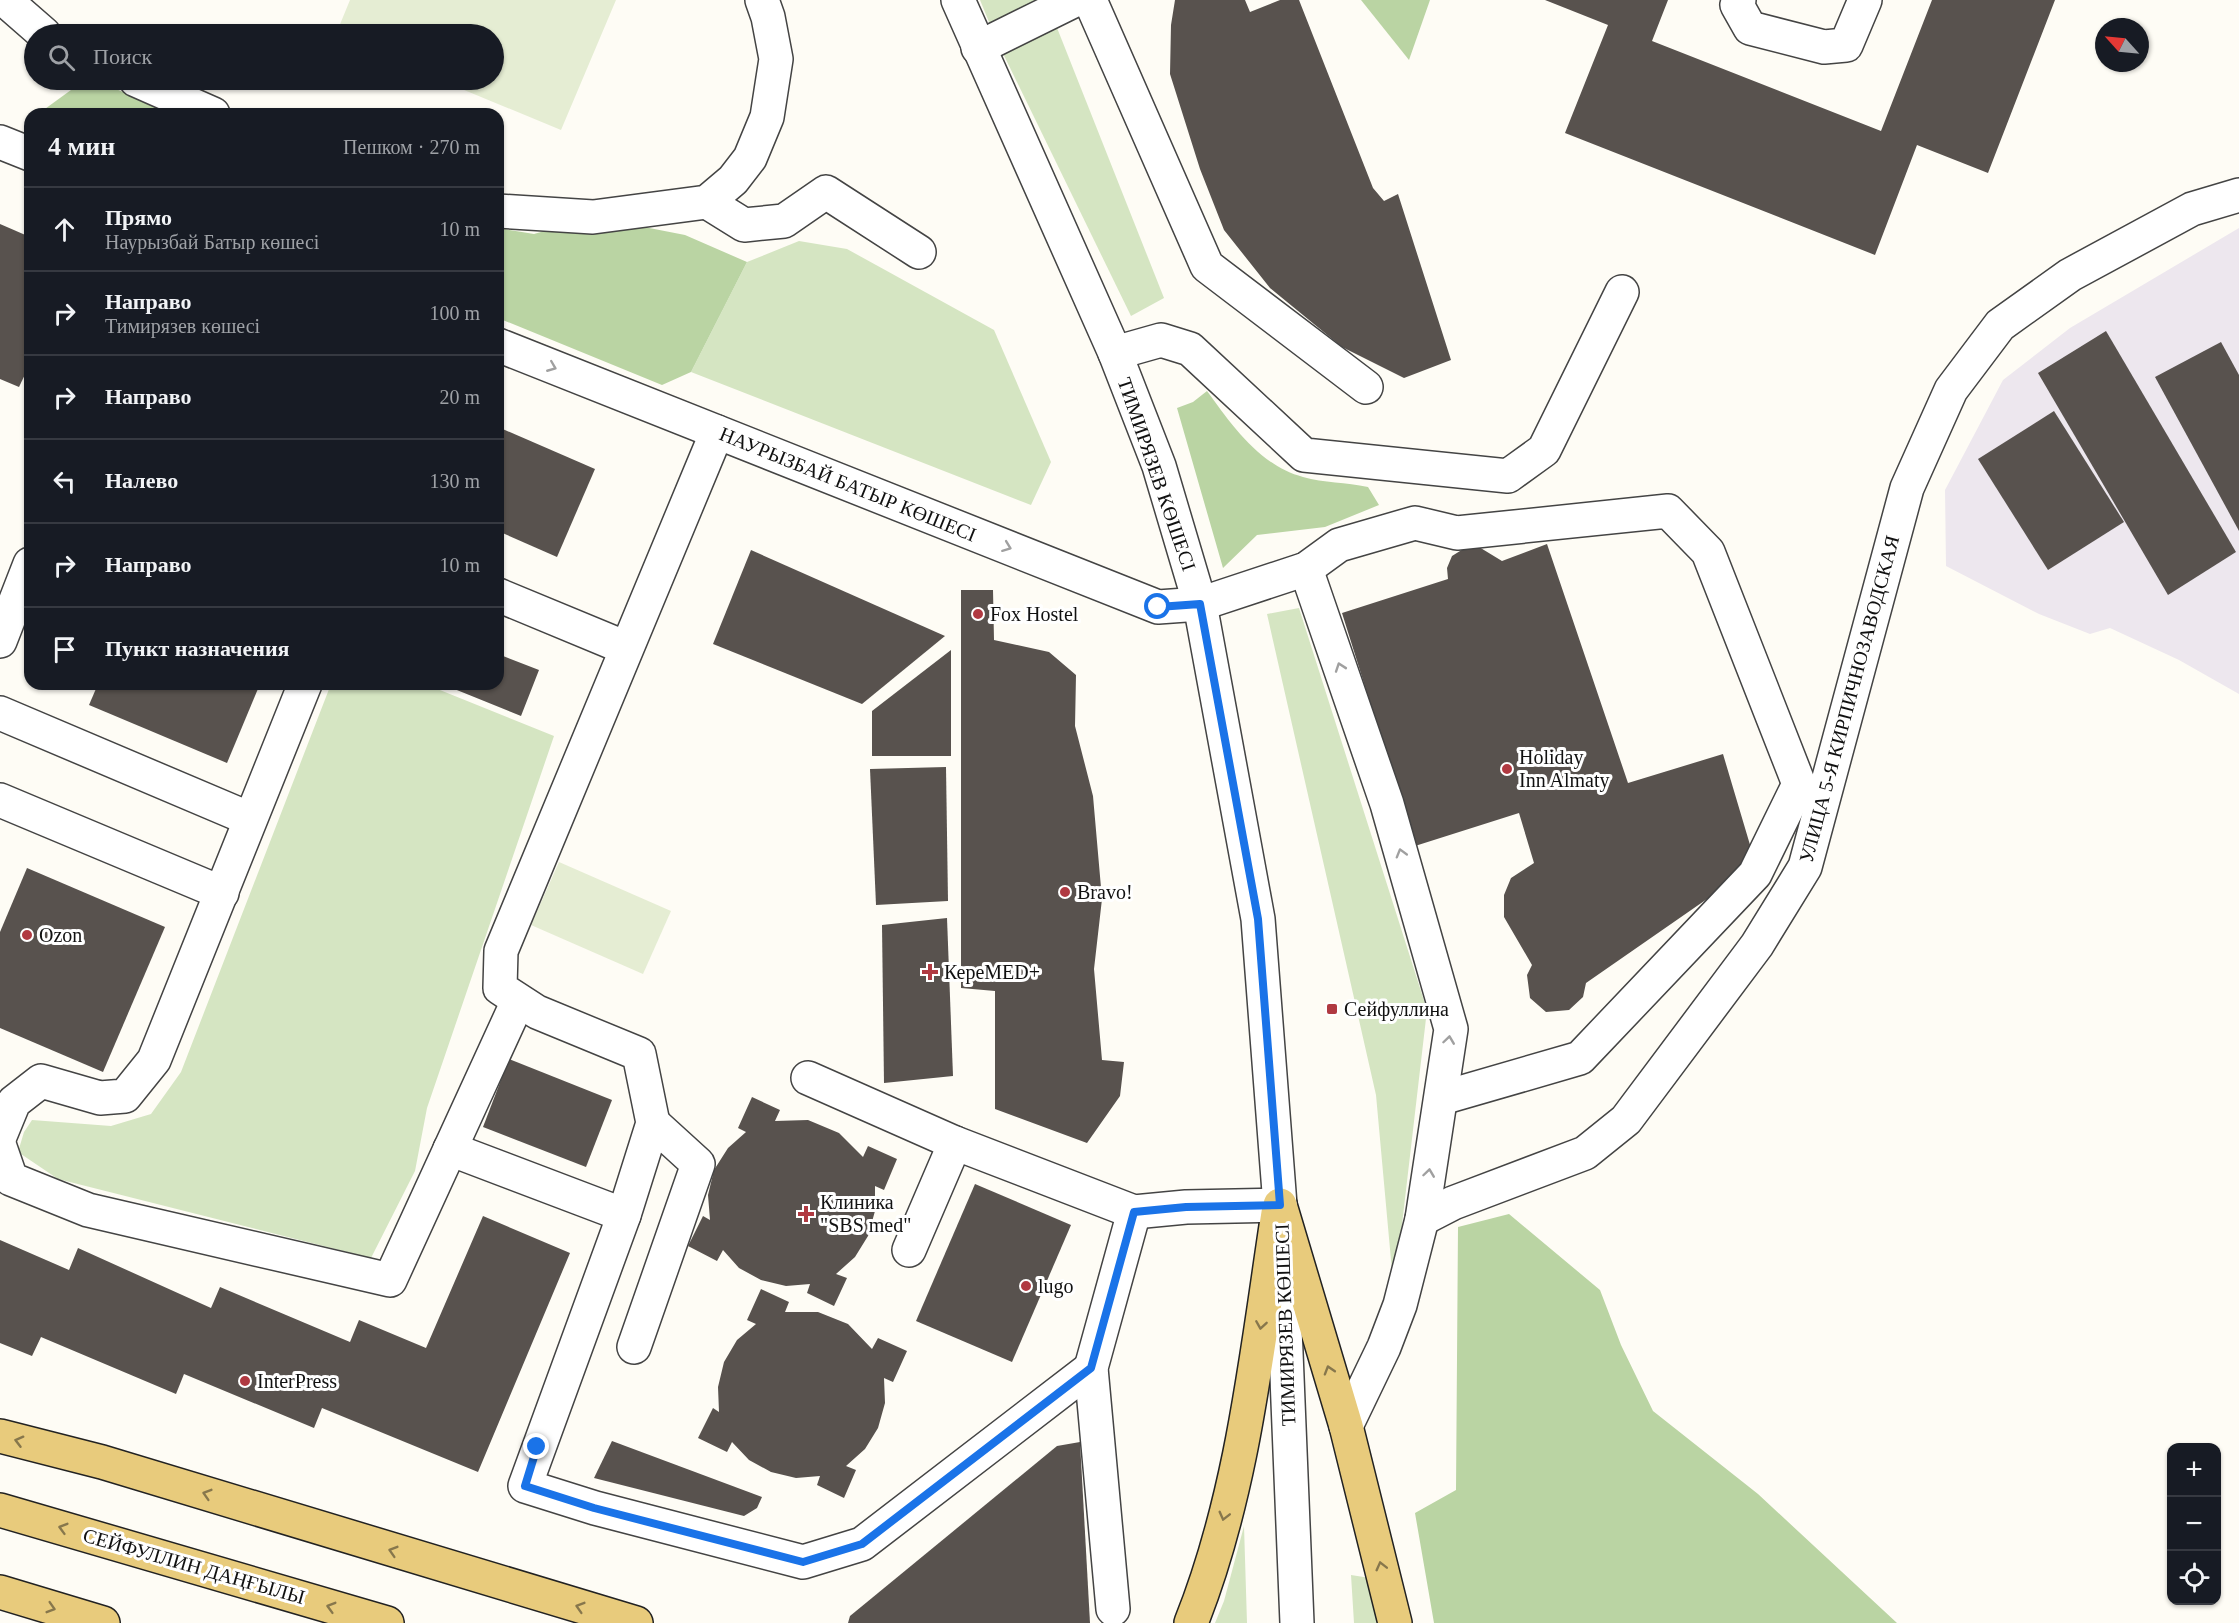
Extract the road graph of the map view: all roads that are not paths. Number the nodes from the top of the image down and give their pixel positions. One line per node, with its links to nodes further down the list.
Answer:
1 (5, 0): 8 (street)
2 (762, 0): 15 (street)
3 (958, 0): 9 (street, ТИМИРЯЗЕВ КӨШЕСІ)
4 (1075, 0): 9 (street)
5 (1090, 0): 21 (street)
6 (1739, 0): 7 (street)
7 (1865, 0)
8 (33, 24)
9 (978, 48): 20 (street, ТИМИРЯЗЕВ КӨШЕСІ)
10 (159, 90): 11 (street)
11 (199, 108)
12 (0, 142): 13 (street)
13 (24, 152)
14 (2239, 195): 45 (street, УЛИЦА 5-Я КИРПИЧНОЗАВОДСКАЯ)
15 (707, 202): 16 (street); 17 (street)
16 (504, 211)
17 (919, 252)
18 (1622, 292): 20 (street)
19 (504, 347): 22 (street, НАУРЫЗБАЙ БАТЫР КӨШЕСІ, one-way to 22)
20 (1115, 353): 26 (street, ТИМИРЯЗЕВ КӨШЕСІ)
21 (1366, 387)
22 (717, 432): 26 (street, НАУРЫЗБАЙ БАТЫР КӨШЕСІ, one-way to 26); 28 (street)
23 (1306, 569): 26 (street, НАУРЫЗБАЙ БАТЫР КӨШЕСІ); 36 (street, one-way to 23); 36 (street, НАУРЫЗБАЙ БАТЫР КӨШЕСІ)
24 (24, 579): 27 (street)
25 (504, 598): 28 (street)
26 (1200, 604): 42 (street, ТИМИРЯЗЕВ КӨШЕСІ)
27 (0, 641)
28 (626, 648): 34 (street)
29 (303, 690): 32 (street)
30 (0, 712): 32 (street)
31 (0, 800): 33 (street)
32 (250, 819): 33 (street)
33 (222, 893): 38 (street)
34 (518, 1000): 37 (street); 41 (street)
35 (808, 1078): 39 (street)
36 (1442, 1098): 45 (street, one-way to 36)
37 (653, 1123): 44 (street); 47 (street)
38 (0, 1136)
39 (955, 1143): 43 (street); 46 (street)
40 (0, 1147): 41 (street)
41 (450, 1149): 44 (street)
42 (1280, 1205): 43 (street); 49 (main road, one-way to 42); 57 (main road, one-way to 57); 58 (street, ТИМИРЯЗЕВ КӨШЕСІ)
43 (1134, 1212): 48 (street)
44 (624, 1215): 48 (street)
45 (1422, 1219): 49 (street)
46 (909, 1250)
47 (634, 1347)
48 (1091, 1368): 53 (street)
49 (1346, 1426): 59 (main road, one-way to 49)
50 (0, 1436): 56 (main road, one-way to 50)
51 (0, 1510): 55 (main road, СЕЙФУЛЛИН ДАҢҒЫЛЫ, one-way to 51)
52 (0, 1592): 54 (main road, one-way to 54)
53 (1113, 1609)
54 (103, 1623)
55 (387, 1623)
56 (636, 1623)
57 (1191, 1623)
58 (1297, 1623)
59 (1395, 1623)

